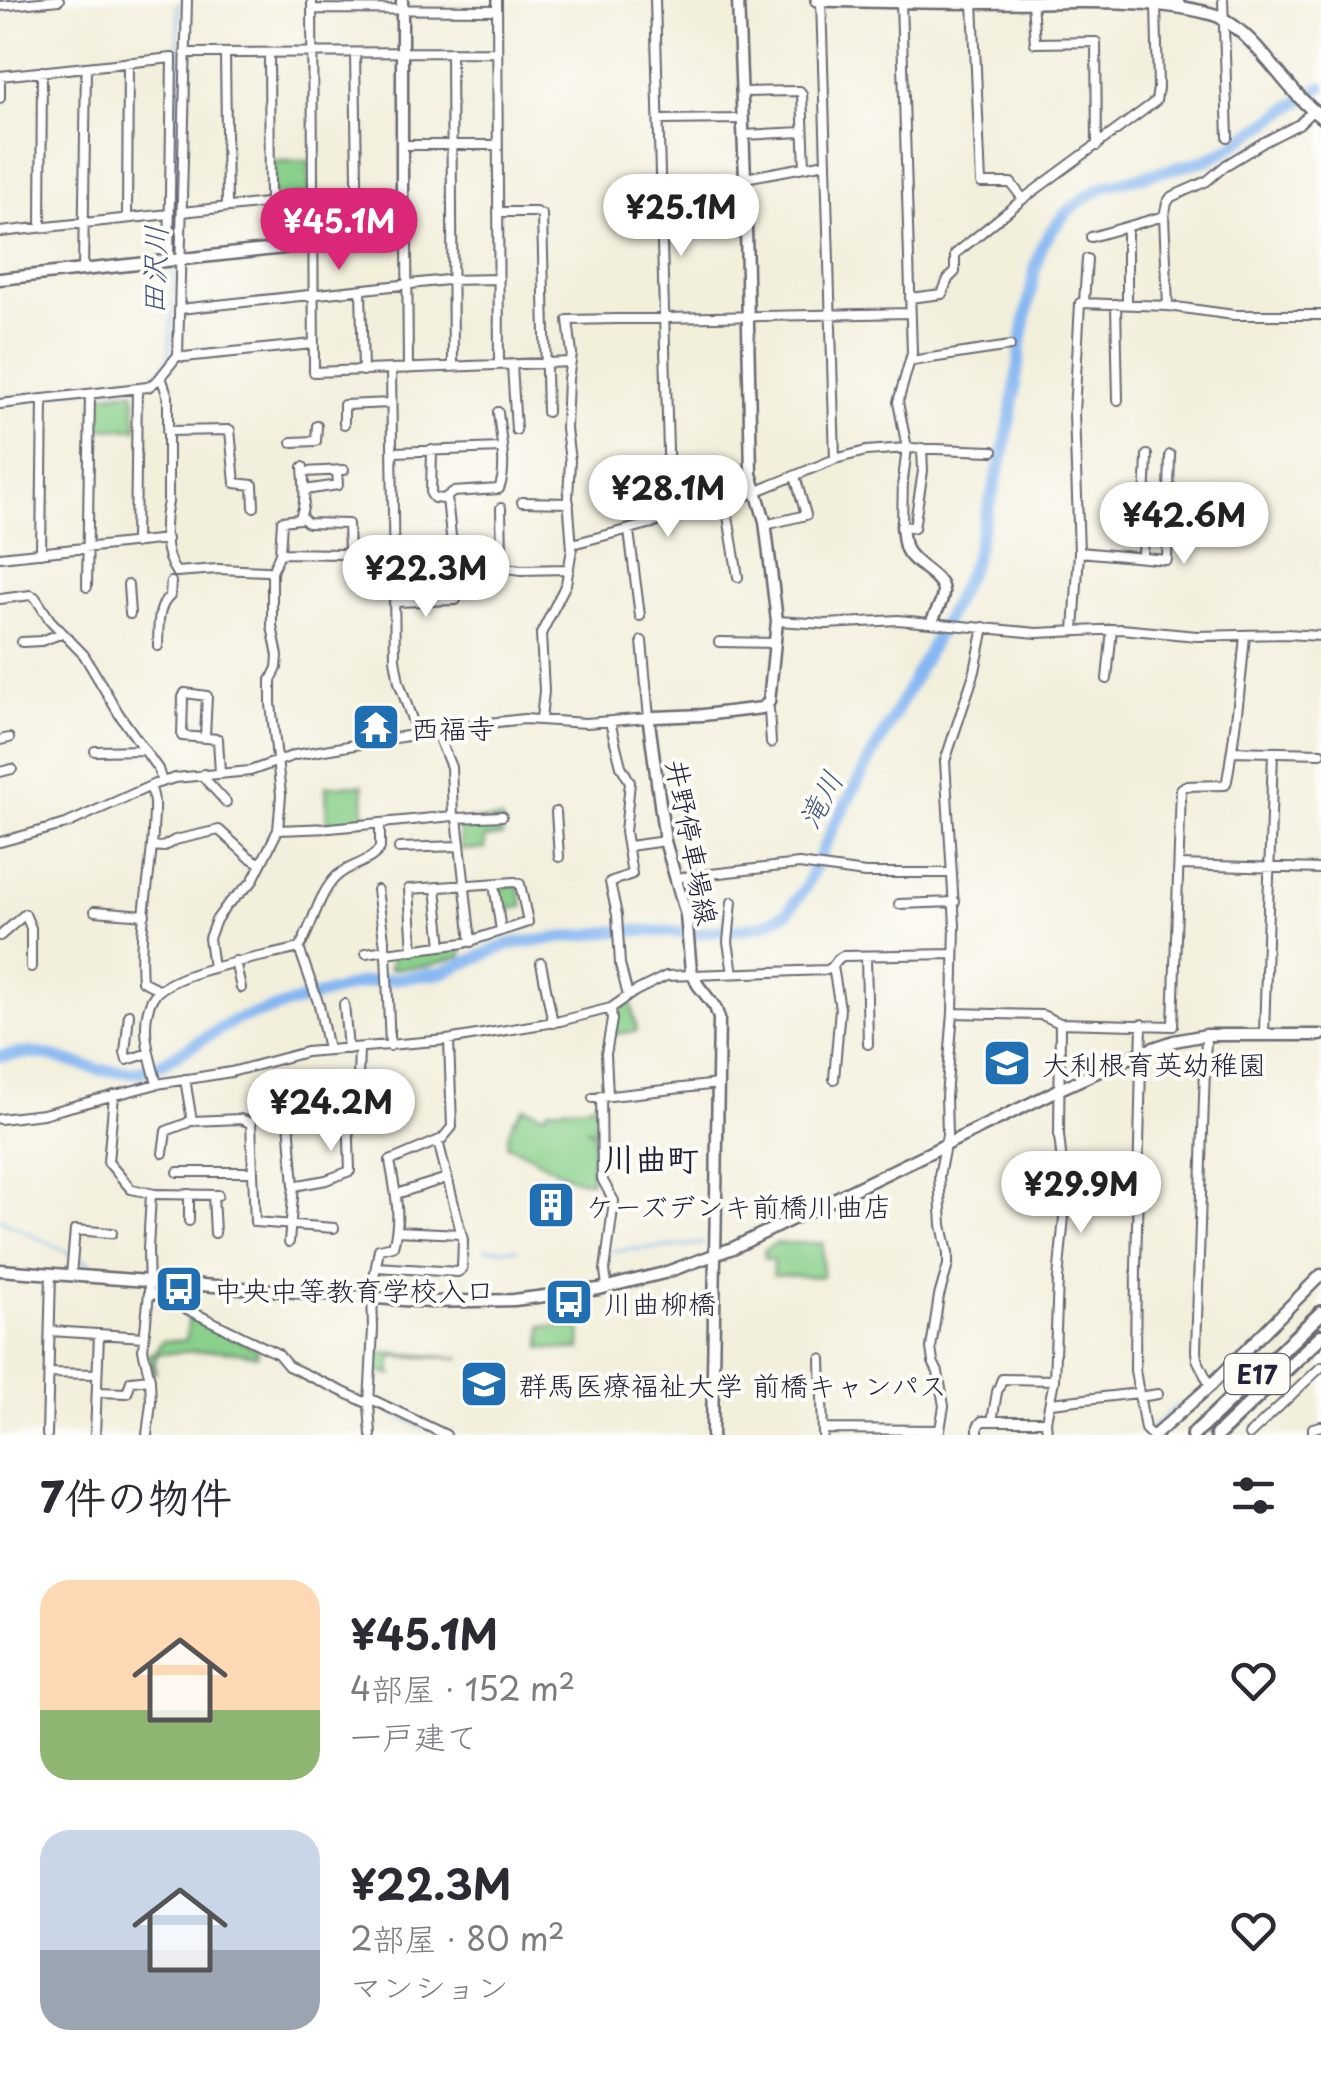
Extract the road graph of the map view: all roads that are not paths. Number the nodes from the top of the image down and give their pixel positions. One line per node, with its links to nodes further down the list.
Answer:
1 (59, 0): 18 (street)
2 (187, 0): 24 (street)
3 (656, 0): 35 (street)
4 (738, 0): 31 (street)
5 (823, 0): 12 (main road); 45 (street)
6 (1006, 0): 13 (main road); 14 (main road)
7 (1178, 0): 11 (main road); 19 (main road)
8 (1223, 0): 19 (street)
9 (915, 1): 12 (main road); 13 (main road)
10 (1075, 1): 11 (main road); 14 (main road)
11 (1156, 1): 44 (street)
12 (900, 2): 74 (street)
13 (974, 2): 49 (street)
14 (1032, 2): 44 (street)
15 (312, 4): 16 (street); 20 (street)
16 (401, 5): 17 (street); 21 (street)
17 (497, 5): 23 (street)
18 (0, 6)
19 (1223, 18): 33 (main road); 40 (street)
20 (312, 52): 26 (street); 27 (street); 48 (street)
21 (401, 52): 22 (street); 27 (street); 41 (street)
22 (451, 52): 23 (street); 42 (street)
23 (497, 52): 43 (street)
24 (185, 53): 25 (street); 39 (street)
25 (225, 53): 26 (street); 51 (street)
26 (269, 53): 50 (street)
27 (355, 53): 63 (street)
28 (128, 62): 29 (street); 37 (street); 56 (street)
29 (86, 67): 30 (street); 57 (street)
30 (42, 71): 32 (street); 58 (street)
31 (742, 92): 34 (street); 36 (street)
32 (0, 98)
33 (1314, 112): 55 (street)
34 (742, 119): 35 (street); 38 (street)
35 (658, 120): 84 (street)
36 (804, 132): 38 (street); 46 (street)
37 (170, 135): 39 (street); 54 (street)
38 (743, 135): 47 (street)
39 (184, 136): 52 (street)
40 (1228, 137)
41 (402, 145): 42 (street); 60 (street)
42 (451, 145): 43 (street); 70 (street)
43 (497, 145): 53 (street)
44 (1097, 146): 49 (street)
45 (826, 163): 46 (street); 81 (street)
46 (804, 167): 47 (street)
47 (744, 178): 83 (street)
48 (313, 198): 50 (street); 64 (street)
49 (1024, 199): 74 (street)
50 (270, 202): 51 (street)
51 (227, 207): 52 (street)
52 (182, 212): 66 (street)
53 (498, 212): 69 (street); 90 (street)
54 (169, 214): 56 (street); 66 (street)
55 (1164, 216): 59 (street); 78 (street)
56 (126, 218): 57 (street)
57 (82, 223): 58 (street); 67 (street)
58 (40, 227): 61 (street)
59 (1127, 227): 62 (street); 76 (street)
60 (398, 231): 63 (street); 71 (street)
61 (0, 232)
62 (1091, 237)
63 (358, 240): 64 (street)
64 (313, 245): 66 (street); 73 (street)
65 (1087, 258): 75 (street)
66 (175, 260): 67 (street); 79 (street)
67 (83, 269): 68 (street)
68 (0, 278)
69 (498, 279): 70 (street); 92 (street)
70 (452, 280): 71 (street); 93 (street)
71 (408, 284): 72 (street); 94 (street)
72 (362, 290): 73 (street); 95 (street)
73 (313, 295): 79 (street); 85 (street)
74 (910, 298): 80 (street)
75 (1084, 302): 77 (street); 139 (street)
76 (1127, 303): 77 (street); 78 (street)
77 (1116, 304): 101 (street)
78 (1168, 306): 82 (street)
79 (180, 309): 87 (street)
80 (910, 313): 81 (street); 88 (street)
81 (831, 316): 83 (street); 119 (street)
82 (1321, 316)
83 (748, 317): 84 (street); 122 (street)
84 (664, 318): 89 (street); 130 (street)
85 (314, 344): 87 (street); 95 (street)
86 (1010, 346): 88 (street)
87 (178, 355): 97 (street)
88 (911, 361): 112 (street)
89 (571, 362): 90 (street); 125 (street)
90 (545, 363): 91 (street); 105 (street)
91 (512, 364): 92 (street); 108 (street)
92 (499, 365): 93 (street)
93 (453, 367): 94 (street)
94 (408, 369): 96 (street)
95 (363, 370): 96 (street)
96 (391, 370): 102 (street)
97 (160, 377): 98 (street); 109 (street)
98 (137, 389): 99 (street); 136 (street)
99 (90, 394): 100 (street); 138 (street)
100 (42, 399): 103 (street); 140 (street)
101 (1118, 400)
102 (391, 402): 106 (street); 116 (street)
103 (0, 404)
104 (498, 412): 111 (street)
105 (547, 412)
106 (344, 424)
107 (317, 426): 110 (street)
108 (516, 430)
109 (167, 431): 127 (street); 135 (street)
110 (292, 442)
111 (501, 448): 114 (street); 123 (street)
112 (907, 448): 113 (street); 119 (street); 132 (street)
113 (922, 448): 115 (street); 132 (street)
114 (432, 450): 116 (street); 123 (street)
115 (992, 451)
116 (394, 452): 154 (street)
117 (1147, 455): 142 (street)
118 (1170, 455): 142 (street)
119 (835, 459): 120 (street)
120 (795, 476): 122 (street); 131 (street)
121 (305, 490): 121 (street); 129 (street)
122 (756, 493): 126 (street); 131 (street)
123 (447, 498): 134 (street)
124 (522, 502): 125 (street)
125 (568, 504): 137 (street)
126 (726, 504): 130 (street); 148 (street)
127 (254, 508)
128 (502, 508): 144 (street)
129 (301, 518): 141 (street); 141 (street)
130 (670, 520): 133 (street)
131 (766, 525): 157 (street)
132 (902, 525): 158 (street)
133 (630, 530): 137 (street); 156 (street)
134 (451, 536)
135 (166, 539): 136 (street); 147 (street)
136 (135, 543): 138 (street)
137 (572, 544): 145 (street)
138 (88, 548): 140 (street); 151 (street)
139 (1079, 552): 142 (street); 161 (street)
140 (41, 553): 143 (street)
141 (280, 553): 147 (street)
142 (1143, 557)
143 (0, 558)
144 (500, 565): 145 (street); 146 (street)
145 (568, 568): 173 (street)
146 (426, 569)
147 (272, 572): 184 (street)
148 (738, 576)
149 (171, 582): 169 (street)
150 (128, 585): 155 (street)
151 (87, 587)
152 (0, 599): 162 (street)
153 (456, 600): 154 (street)
154 (394, 602): 176 (street)
155 (130, 614)
156 (640, 616)
157 (777, 621): 158 (street); 168 (street)
158 (934, 622): 159 (street)
159 (984, 627): 161 (street); 208 (street)
160 (1112, 629): 161 (street); 163 (street); 170 (street)
161 (1074, 631)
162 (63, 633): 166 (street); 179 (street)
163 (1245, 635): 164 (street); 181 (street)
164 (1321, 636)
165 (642, 641): 172 (street)
166 (22, 642)
167 (720, 642): 168 (street)
168 (775, 643): 171 (street)
169 (158, 646)
170 (1107, 679)
171 (767, 706): 172 (street, 井野停車場線); 178 (street)
172 (650, 718): 174 (street); 197 (street, 井野停車場線)
173 (541, 720): 174 (street); 175 (street)
174 (610, 722): 201 (street)
175 (436, 731): 176 (street); 194 (street)
176 (417, 734): 184 (street)
177 (206, 736): 177 (street); 187 (street)
178 (771, 742)
179 (144, 750): 180 (street); 189 (street)
180 (94, 751)
181 (1232, 751): 182 (street); 205 (street)
182 (1273, 752): 183 (street); 206 (street)
183 (1321, 753)
184 (277, 760): 187 (street); 196 (street)
185 (12, 769): 186 (street)
186 (0, 772)
187 (220, 773): 188 (street)
188 (204, 774): 189 (street); 191 (street)
189 (162, 782): 190 (street)
190 (150, 787): 198 (street); 199 (street)
191 (226, 802)
192 (556, 812): 203 (street)
193 (502, 816): 194 (street)
194 (455, 817): 195 (street); 200 (street)
195 (380, 823): 196 (street); 223 (street)
196 (278, 830): 204 (street)
197 (665, 841): 201 (street); 209 (street, 井野停車場線)
198 (0, 842)
199 (152, 846): 204 (street); 218 (street)
200 (459, 846): 202 (street); 211 (street)
201 (629, 846): 238 (street)
202 (399, 848)
203 (559, 857)
204 (261, 864): 233 (street)
205 (1179, 864): 206 (street); 245 (street)
206 (1269, 867): 207 (street); 246 (street)
207 (1321, 868)
208 (952, 874): 209 (street); 215 (street)
209 (675, 878): 235 (street, 井野停車場線)
210 (494, 884): 211 (street); 219 (street); 219 (street)
211 (464, 886): 212 (street); 221 (street)
212 (436, 888): 222 (street); 224 (street)
213 (377, 890): 225 (street)
214 (732, 902): 234 (street)
215 (955, 902): 216 (street); 227 (street)
216 (899, 904)
217 (96, 911): 218 (street)
218 (145, 915): 237 (street)
219 (501, 931): 221 (street)
220 (0, 936): 231 (street)
221 (470, 942): 222 (street)
222 (442, 946): 224 (street)
223 (299, 948): 229 (street); 254 (street)
224 (414, 951): 225 (street)
225 (386, 952): 226 (street); 251 (street)
226 (366, 953)
227 (954, 954): 228 (street); 241 (street)
228 (866, 956): 232 (street); 250 (street)
229 (235, 960): 233 (street); 236 (street)
230 (540, 964): 243 (street)
231 (31, 967)
232 (833, 967): 234 (street); 258 (street)
233 (214, 968): 237 (street)
234 (733, 973): 235 (street)
235 (692, 975): 238 (street); 260 (street, 井野停車場線)
236 (241, 988)
237 (158, 991): 256 (street)
238 (628, 996): 240 (street)
239 (344, 1004): 253 (street)
240 (611, 1008): 243 (street); 263 (street)
241 (952, 1013): 244 (street); 268 (street)
242 (129, 1014): 256 (street)
243 (553, 1023): 249 (street)
244 (1060, 1023): 245 (street); 261 (street)
245 (1142, 1024): 255 (street)
246 (1264, 1034): 247 (street); 248 (street)
247 (1206, 1035): 255 (street); 306 (street)
248 (1321, 1036)
249 (450, 1040): 251 (street); 267 (street)
250 (868, 1044)
251 (390, 1046): 252 (street)
252 (360, 1048): 253 (street); 264 (street)
253 (348, 1049): 254 (street)
254 (328, 1050): 257 (street)
255 (1142, 1052): 261 (street); 309 (street)
256 (149, 1054): 259 (street)
257 (185, 1079): 259 (street); 266 (street)
258 (834, 1079)
259 (157, 1084): 262 (street)
260 (718, 1084): 263 (street); 285 (street, 井野停車場線)
261 (1060, 1089): 268 (street); 305 (street)
262 (114, 1095): 265 (street); 274 (street)
263 (601, 1097): 292 (street)
264 (348, 1110): 273 (street); 273 (street)
265 (0, 1119)
266 (191, 1120): 269 (street); 271 (street)
267 (438, 1141): 272 (street); 276 (street)
268 (944, 1146): 285 (street); 316 (street)
269 (163, 1152)
270 (178, 1172): 271 (street)
271 (254, 1172): 278 (street)
272 (447, 1178): 276 (street); 283 (street)
273 (294, 1186): 278 (street)
274 (151, 1194): 275 (street); 291 (street)
275 (190, 1194): 277 (street); 282 (street)
276 (396, 1194): 280 (street)
277 (188, 1221)
278 (292, 1224): 279 (street); 284 (street)
279 (334, 1228)
280 (398, 1231): 283 (street); 286 (street)
281 (112, 1232): 289 (street)
282 (214, 1233)
283 (461, 1234): 286 (street)
284 (290, 1242)
285 (716, 1254): 292 (street); 324 (street, 井野停車場線)
286 (376, 1267): 294 (street)
287 (0, 1270): 288 (street)
288 (51, 1274): 289 (street); 296 (street)
289 (72, 1275): 291 (street)
290 (1321, 1275): 306 (street)
291 (149, 1280): 293 (street); 294 (street)
292 (607, 1287): 294 (street)
293 (149, 1293): 299 (street); 310 (street)
294 (372, 1298): 310 (street)
295 (1321, 1313): 327 (highway, E17)
296 (50, 1331): 297 (street); 302 (street)
297 (99, 1334): 299 (street); 303 (street)
298 (1321, 1336): 328 (highway, E17)
299 (144, 1337): 304 (street)
300 (821, 1359): 315 (street)
301 (1321, 1367): 329 (street)
302 (49, 1373): 303 (street); 319 (street)
303 (97, 1374): 307 (street)
304 (150, 1379): 307 (street); 321 (street)
305 (1054, 1380): 311 (street); 312 (street)
306 (1210, 1386): 317 (street)
307 (96, 1392): 320 (street)
308 (1158, 1394): 309 (street)
309 (1139, 1395): 311 (street); 317 (street)
310 (369, 1401): 322 (street); 323 (street)
311 (1050, 1403): 313 (street)
312 (992, 1421): 313 (street); 325 (street)
313 (1046, 1421): 326 (street)
314 (1321, 1426): 318 (street)
315 (823, 1432): 316 (street)
316 (939, 1433)
317 (1147, 1433)
318 (1313, 1434)
319 (47, 1435)
320 (95, 1435)
321 (147, 1435)
322 (371, 1435)
323 (446, 1435)
324 (712, 1435)
325 (978, 1435)
326 (1047, 1435)
327 (1193, 1435)
328 (1217, 1435)
329 (1248, 1435)

